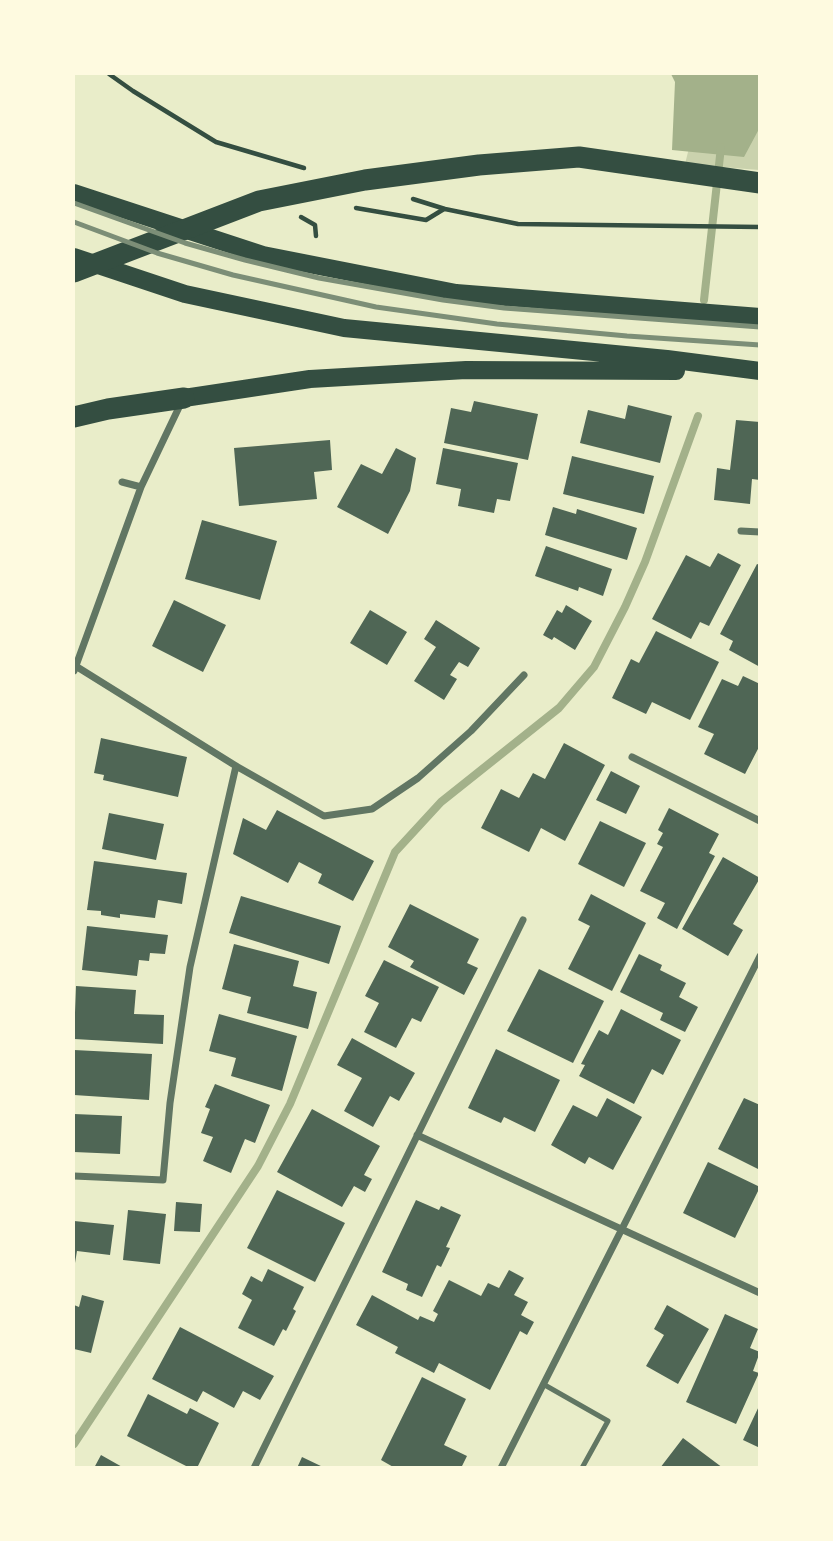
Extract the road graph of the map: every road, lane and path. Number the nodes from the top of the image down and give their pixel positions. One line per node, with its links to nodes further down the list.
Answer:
1 (760, 183): 10 (highway)
2 (74, 193): 11 (main road)
3 (343, 208): 4 (path)
4 (445, 209)
5 (294, 213): 8 (path)
6 (671, 226): 7 (path)
7 (760, 227)
8 (316, 236)
9 (74, 257): 12 (main road)
10 (74, 272)
11 (760, 317)
12 (665, 365): 13 (main road); 14 (main road)
13 (760, 373)
14 (184, 398): 15 (highway); 17 (street)
15 (74, 417)
16 (122, 482): 17 (street)
17 (141, 486): 20 (street)
18 (741, 531): 19 (street)
19 (760, 532)
20 (74, 667): 23 (street)
21 (524, 675): 23 (street)
22 (632, 757): 24 (street)
23 (236, 766): 28 (street)
24 (760, 821)
25 (523, 920): 27 (street)
26 (760, 956): 29 (street)
27 (417, 1135): 29 (street); 32 (street)
28 (74, 1176)
29 (622, 1229): 30 (street); 31 (street)
30 (760, 1293)
31 (543, 1384): 33 (street); 34 (lane)
32 (254, 1468)
33 (500, 1468)
34 (582, 1468)

